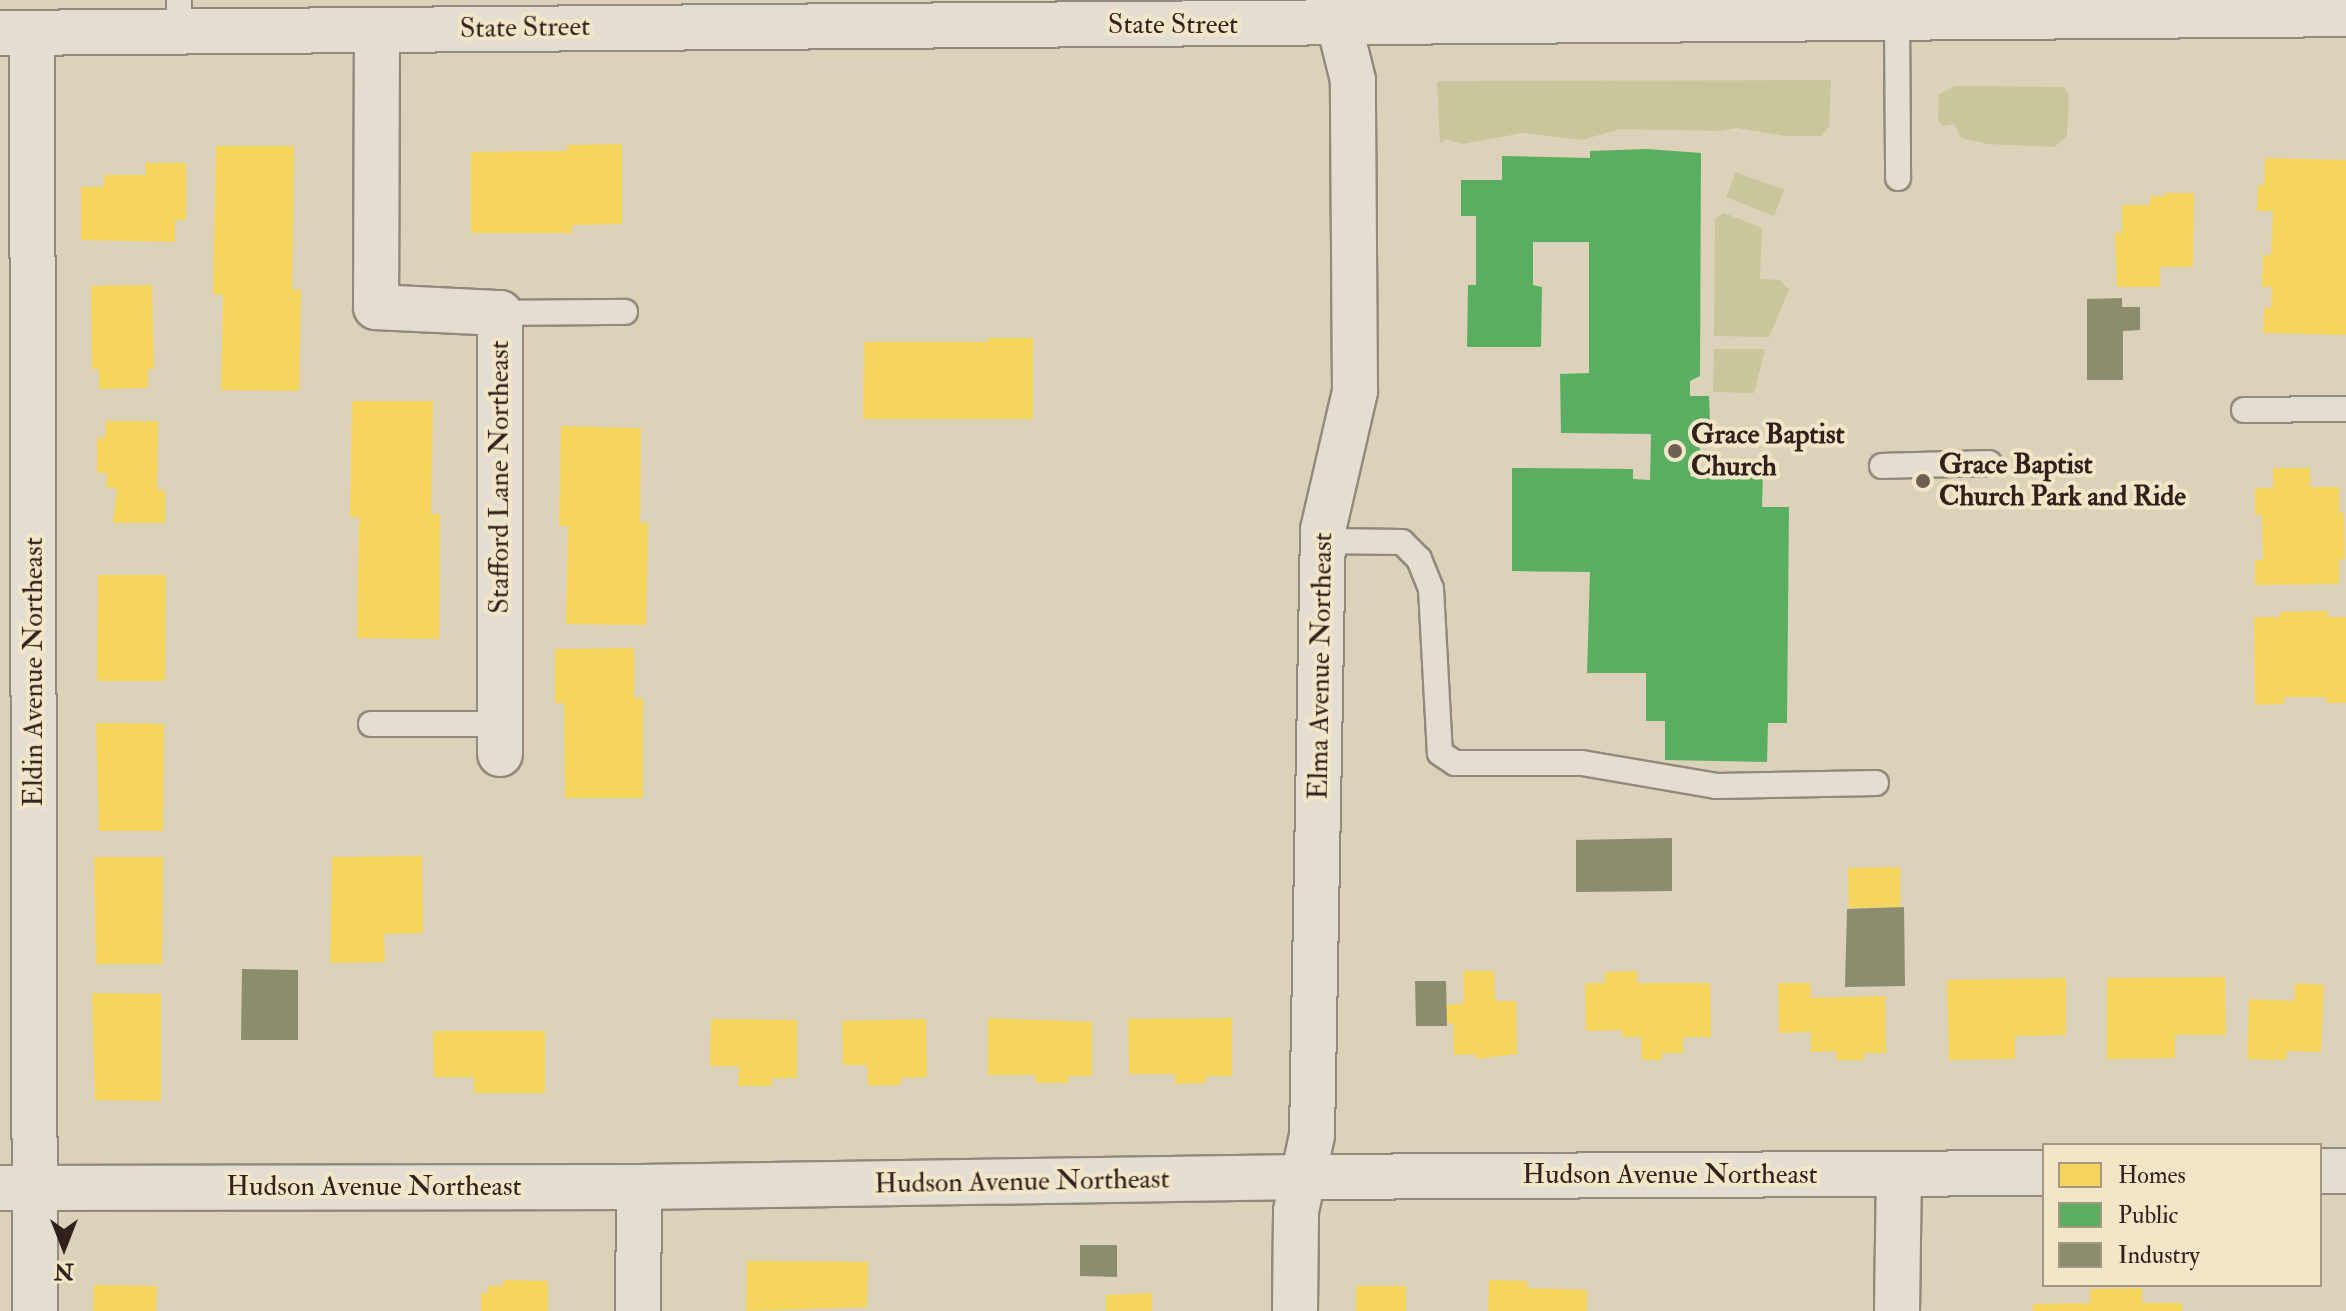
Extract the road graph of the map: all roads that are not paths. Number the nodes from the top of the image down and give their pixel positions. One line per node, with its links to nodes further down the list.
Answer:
1 (2095, 8): 3 (street, State Street); 6 (street, State Street)
2 (1529, 11): 3 (street, State Street); 4 (street, State Street)
3 (1879, 11): 10 (lane)
4 (1336, 12): 5 (street, State Street); 17 (street, Elma Avenue Northeast)
5 (706, 13): 8 (street, State Street)
6 (2346, 14)
7 (179, 15): 8 (street, State Street); 9 (street, State Street)
8 (377, 30): 12 (street, Stafford Lane Northeast)
9 (16, 33): 26 (street, Eldin Avenue Northeast)
10 (1898, 178)
11 (625, 312): 12 (lane)
12 (500, 313): 19 (street, Stafford Lane Northeast)
13 (2346, 409): 14 (lane)
14 (2244, 410)
15 (1989, 463): 16 (lane)
16 (1882, 466)
17 (1323, 541): 20 (lane); 25 (street, Elma Avenue Northeast)
18 (371, 724): 19 (lane)
19 (500, 739)
20 (1876, 783)
21 (2322, 1171): 22 (street)
22 (2346, 1171)
23 (2042, 1173): 24 (street, Hudson Avenue Northeast)
24 (1899, 1174): 25 (street, Hudson Avenue Northeast); 31 (street)
25 (1303, 1177): 27 (street, Hudson Avenue Northeast); 30 (street, Elma Avenue Northeast)
26 (18, 1187): 27 (street, Hudson Avenue Northeast); 28 (street, Eldin Avenue Northeast)
27 (639, 1187): 29 (street)
28 (35, 1311)
29 (638, 1311)
30 (1295, 1311)
31 (1897, 1311)

